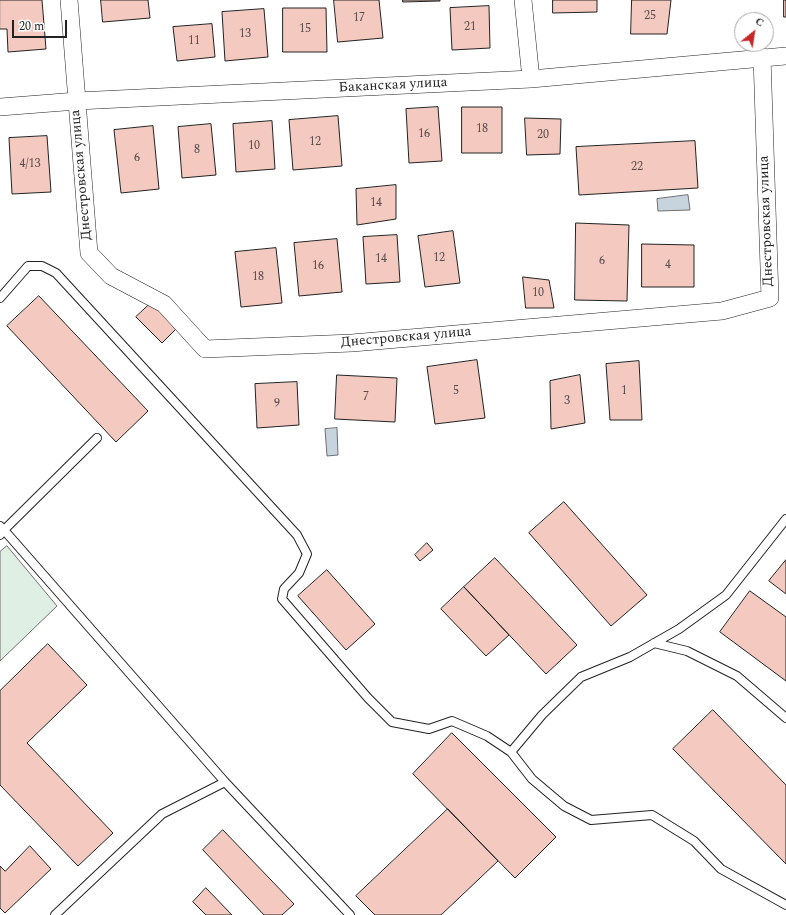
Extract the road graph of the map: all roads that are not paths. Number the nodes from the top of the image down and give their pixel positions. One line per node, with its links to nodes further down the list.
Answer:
1 (69, 0): 6 (street, Днестровская улица)
2 (523, 0): 5 (street)
3 (786, 56): 4 (street, Баканская улица)
4 (762, 57): 5 (street, Баканская улица); 6 (street, Днестровская улица)
5 (531, 79): 6 (street, Баканская улица)
6 (77, 101): 7 (street, Баканская улица)
7 (0, 107)
8 (0, 298): 14 (lane)
9 (97, 438): 11 (lane)
10 (786, 518): 12 (lane)
11 (1, 530): 15 (lane)
12 (654, 643): 13 (lane); 14 (lane)
13 (786, 718)
14 (511, 752): 16 (lane)
15 (225, 782): 17 (lane); 18 (lane)
16 (786, 905)
17 (55, 915)
18 (350, 915)

